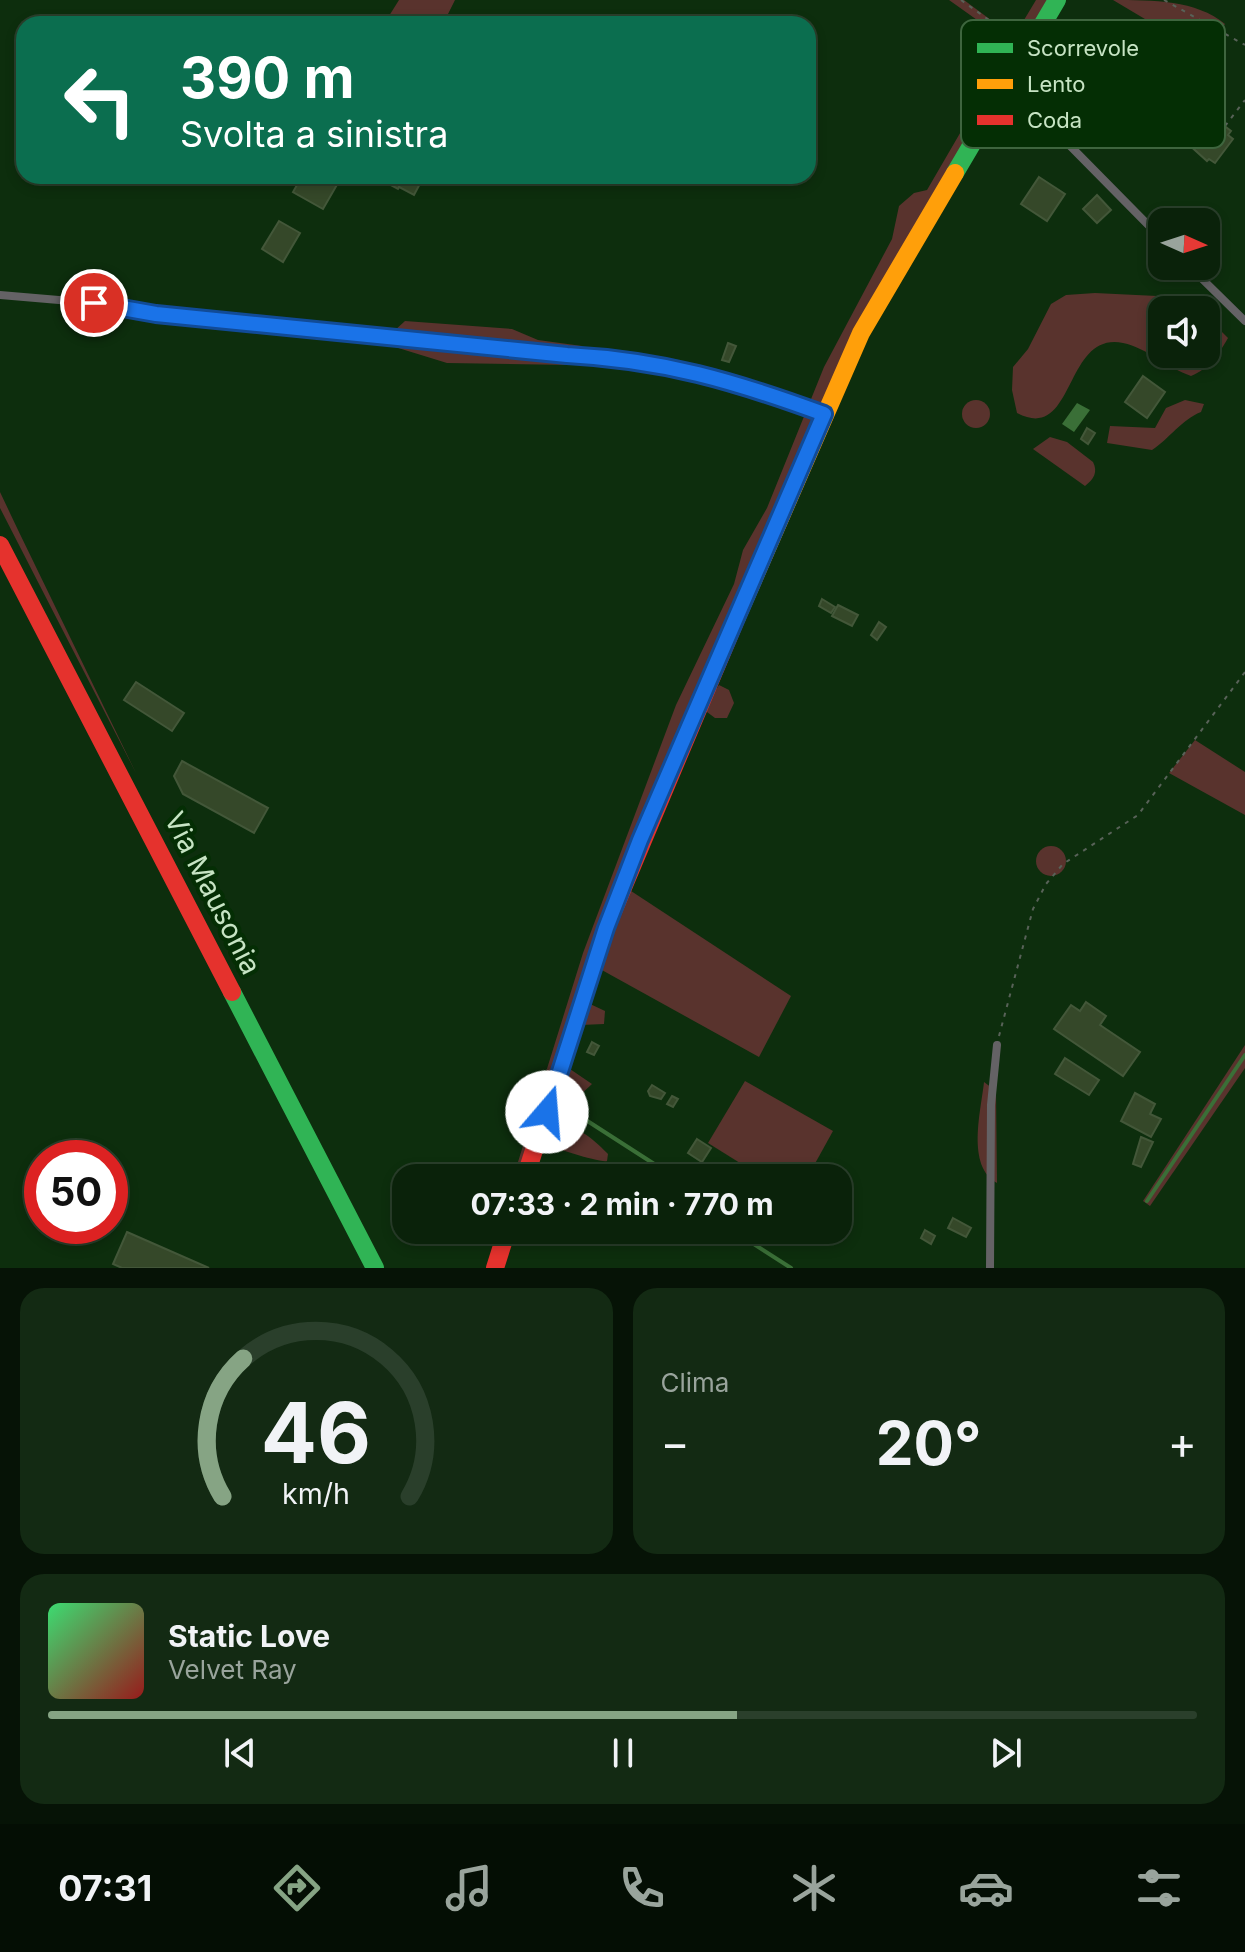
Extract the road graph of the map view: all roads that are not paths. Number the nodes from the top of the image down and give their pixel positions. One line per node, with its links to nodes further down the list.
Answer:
1 (1057, 0): 2 (main road)
2 (1045, 20)
3 (969, 148): 9 (main road)
4 (1074, 148): 5 (lane)
5 (1148, 225)
6 (1203, 280): 8 (lane)
7 (0, 295): 9 (lane)
8 (1245, 321)
9 (824, 414): 12 (main road)
10 (0, 545): 14 (main road, Via Mausonia)
11 (997, 1045): 16 (lane)
12 (530, 1164)
13 (503, 1244): 15 (main road)
14 (375, 1268)
15 (495, 1268)
16 (990, 1268)

